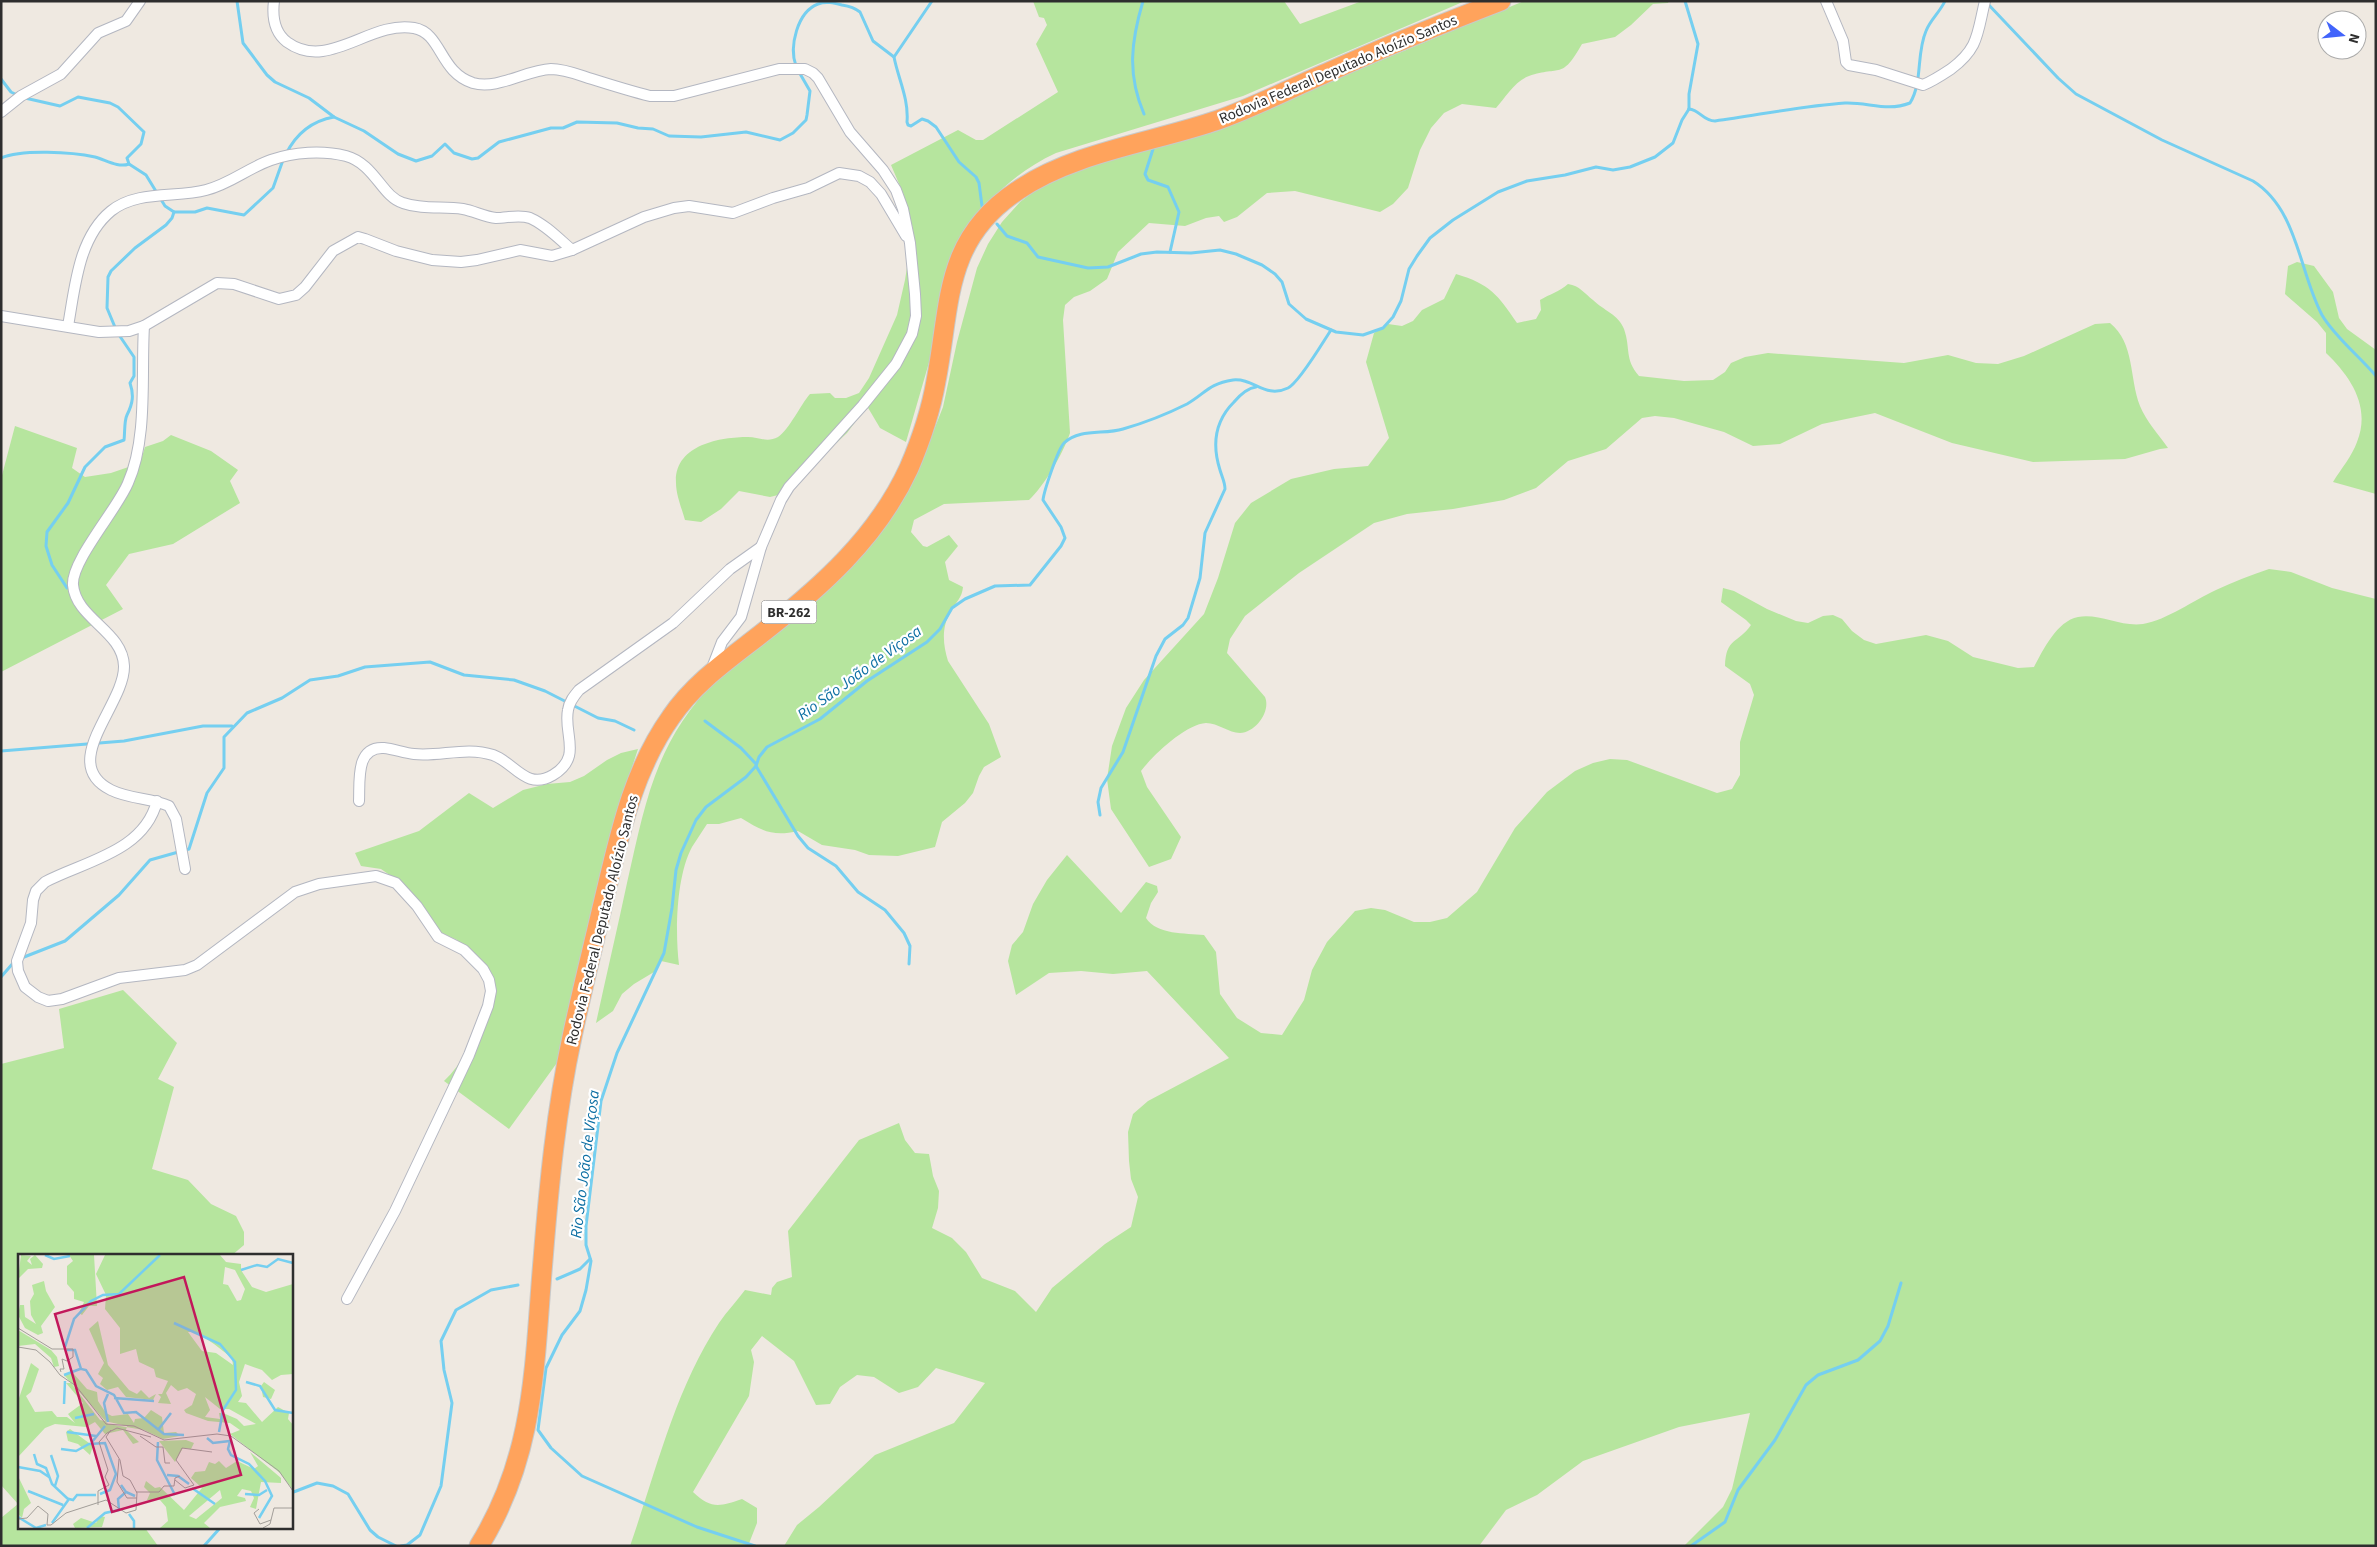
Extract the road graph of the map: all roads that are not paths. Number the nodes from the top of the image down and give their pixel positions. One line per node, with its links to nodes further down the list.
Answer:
1 (140, 1): 6 (street)
2 (274, 1): 7 (street)
3 (1501, 1): 13 (highway, Rodovia Federal Deputado Aloízio Santos / BR-262)
4 (1826, 1): 5 (street)
5 (1985, 1)
6 (1, 112)
7 (910, 243): 8 (street); 12 (street)
8 (572, 250): 10 (street); 11 (street)
9 (1, 316): 10 (street)
10 (68, 326): 11 (street)
11 (144, 326): 14 (street)
12 (761, 548): 13 (street); 15 (street)
13 (710, 674): 18 (highway, Rodovia Federal Deputado Aloízio Santos / BR-262)
14 (157, 802): 16 (street); 17 (street)
15 (359, 802)
16 (185, 869)
17 (347, 1299)
18 (479, 1546)

